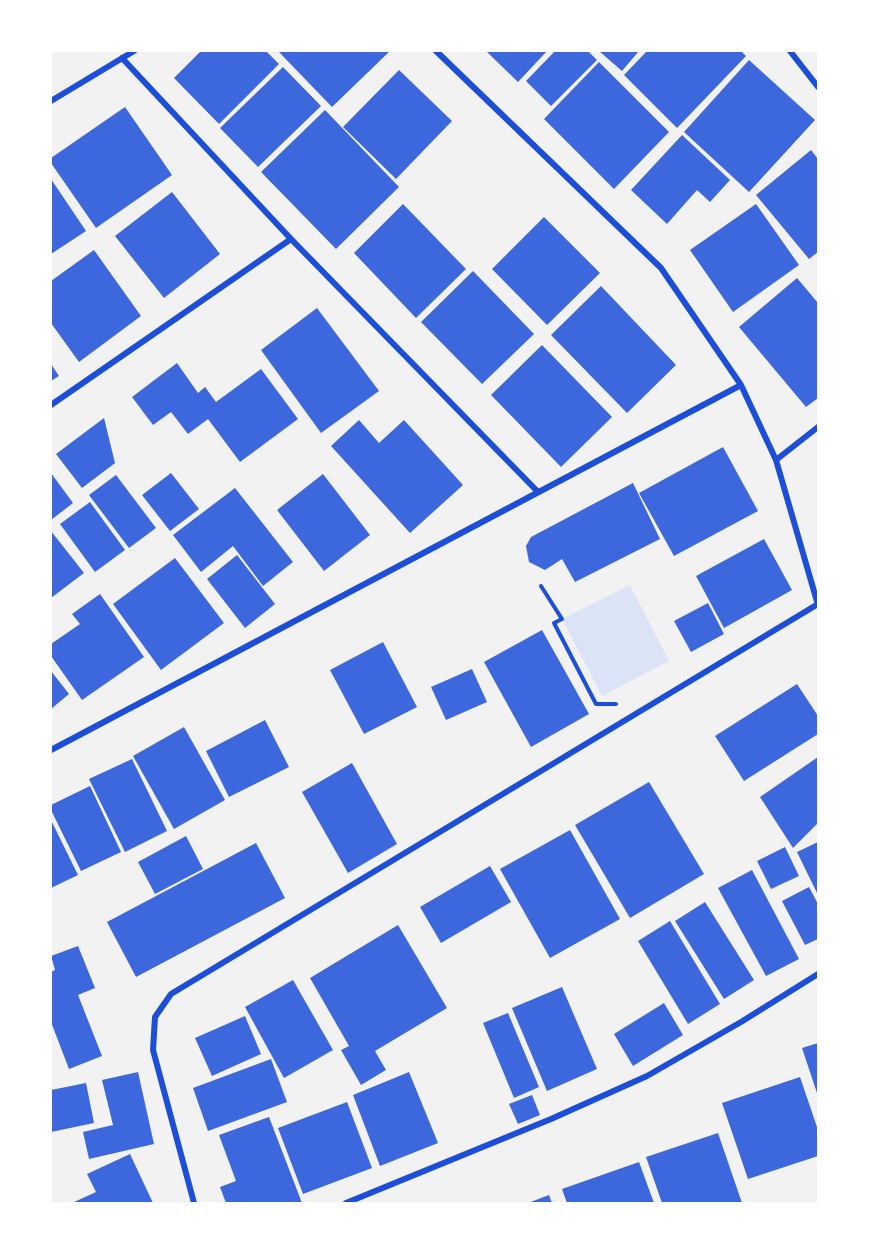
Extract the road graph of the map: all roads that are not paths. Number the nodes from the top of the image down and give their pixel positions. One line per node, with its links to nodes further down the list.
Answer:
1 (134, 51): 4 (street)
2 (436, 51): 8 (street)
3 (790, 51): 5 (street)
4 (122, 58): 6 (street); 7 (street)
5 (818, 87)
6 (51, 101)
7 (291, 240): 9 (street); 12 (street)
8 (741, 385): 11 (street); 12 (street)
9 (51, 405)
10 (818, 427): 11 (street)
11 (776, 460): 13 (street)
12 (538, 492): 14 (street)
13 (818, 605): 16 (street)
14 (51, 750)
15 (818, 974): 17 (street)
16 (194, 1203)
17 (346, 1203)

